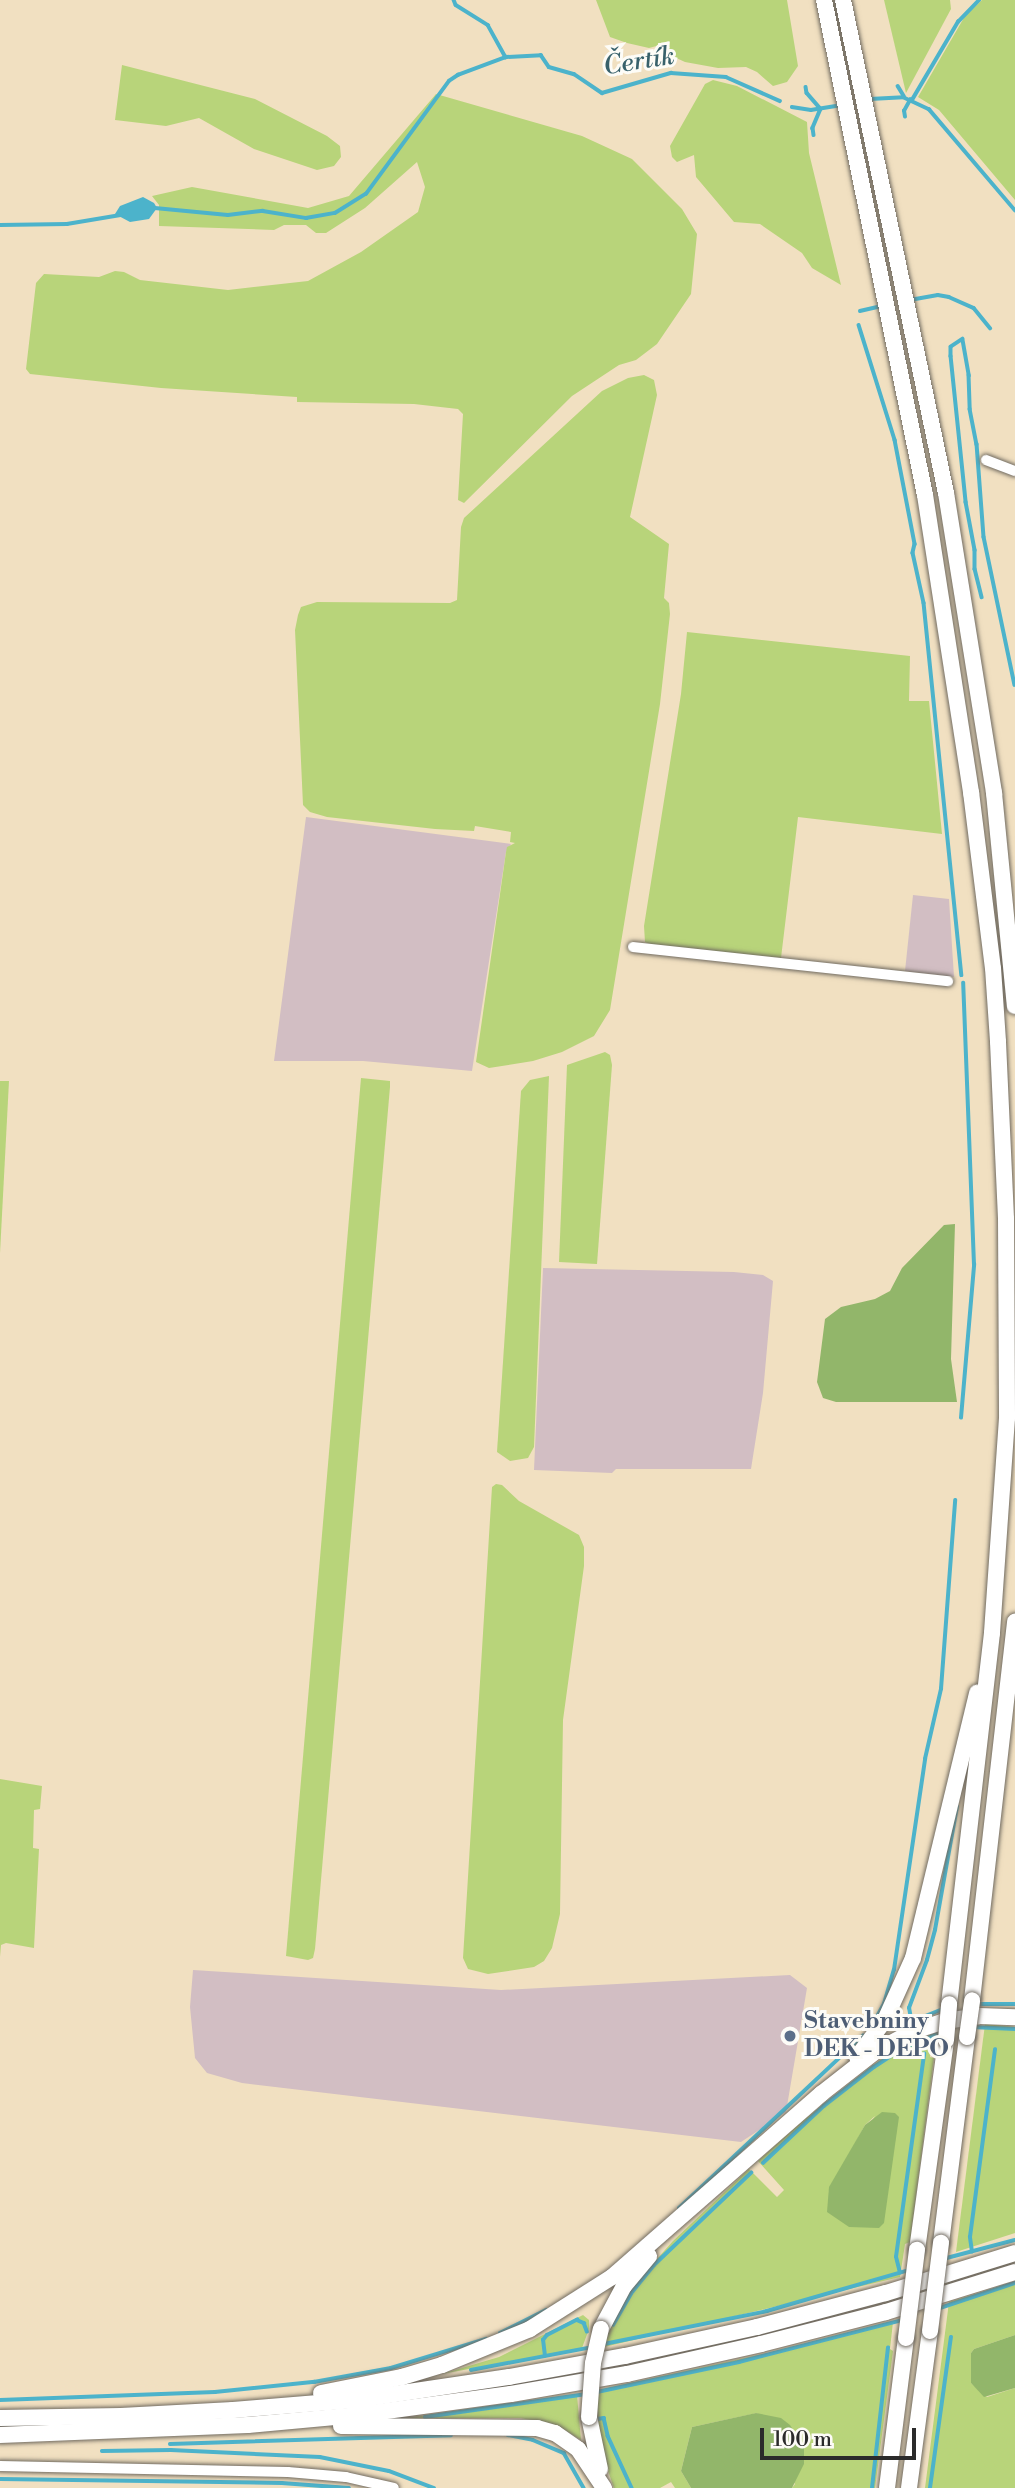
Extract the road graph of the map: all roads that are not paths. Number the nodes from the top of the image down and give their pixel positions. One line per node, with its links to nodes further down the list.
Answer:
1 (824, 0): 9 (highway)
2 (843, 0): 7 (highway)
3 (986, 460): 4 (street)
4 (1015, 471)
5 (633, 947): 6 (street)
6 (948, 981)
7 (1015, 1006)
8 (1015, 1621): 23 (highway, bridge)
9 (992, 1633): 11 (highway); 22 (highway, bridge)
10 (1015, 2017): 11 (highway)
11 (821, 2094): 12 (highway)
12 (696, 2206): 15 (highway); 21 (highway, bridge)
13 (1015, 2253): 15 (highway)
14 (1015, 2272): 17 (highway)
15 (233, 2410): 16 (highway)
16 (0, 2418)
17 (248, 2425): 18 (highway); 21 (highway)
18 (0, 2435)
19 (0, 2466): 20 (street)
20 (394, 2488)
21 (606, 2488)
22 (887, 2488)
23 (909, 2488)

